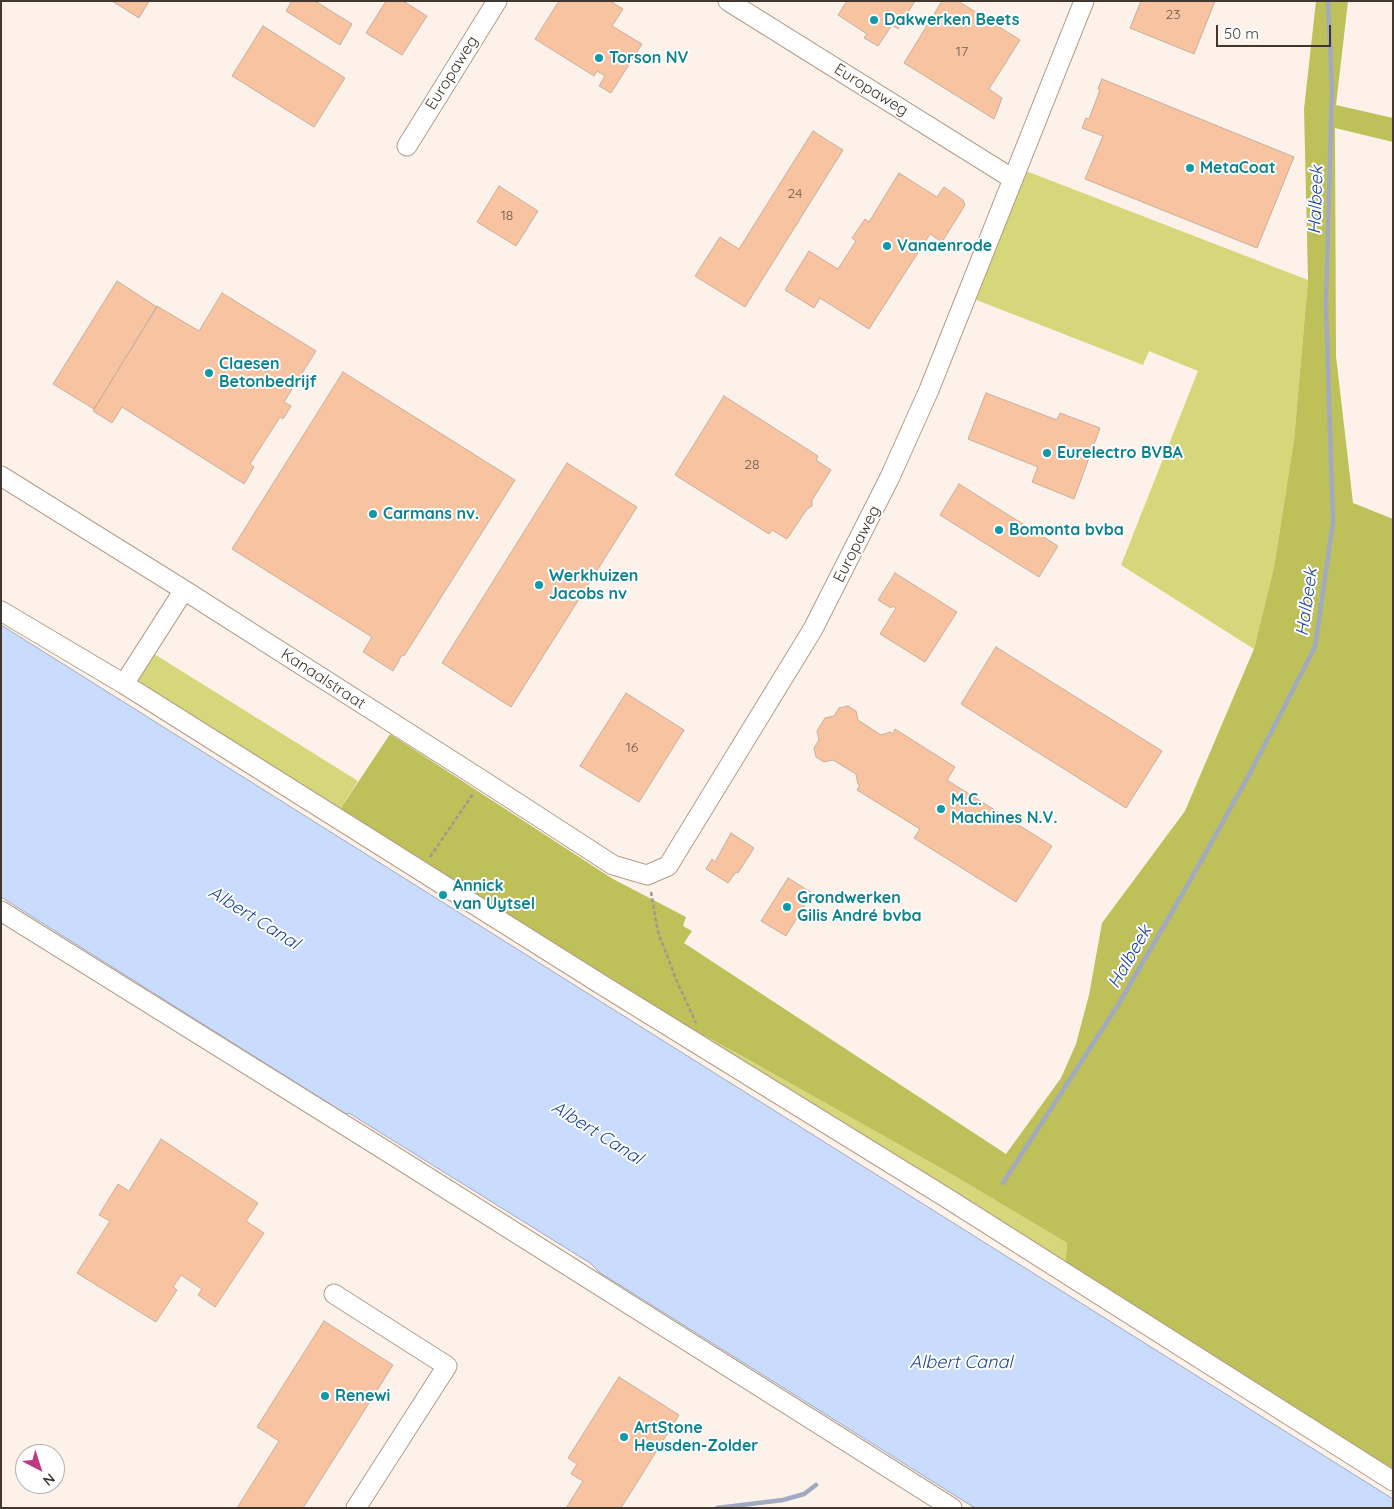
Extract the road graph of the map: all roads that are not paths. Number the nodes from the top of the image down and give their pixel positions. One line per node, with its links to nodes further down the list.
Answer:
1 (497, 1): 4 (street, Europaweg)
2 (728, 1): 5 (street, Europaweg)
3 (1084, 1): 5 (street, Europaweg)
4 (407, 146)
5 (1013, 179): 10 (street, Europaweg)
6 (1, 476): 7 (street, Kanaalstraat)
7 (184, 590): 9 (street); 10 (street, Kanaalstraat)
8 (1, 611): 9 (street)
9 (124, 684): 13 (street)
10 (647, 875)
11 (1, 911): 15 (street)
12 (334, 1294): 14 (street)
13 (1393, 1482)
14 (356, 1508)
15 (952, 1508)

